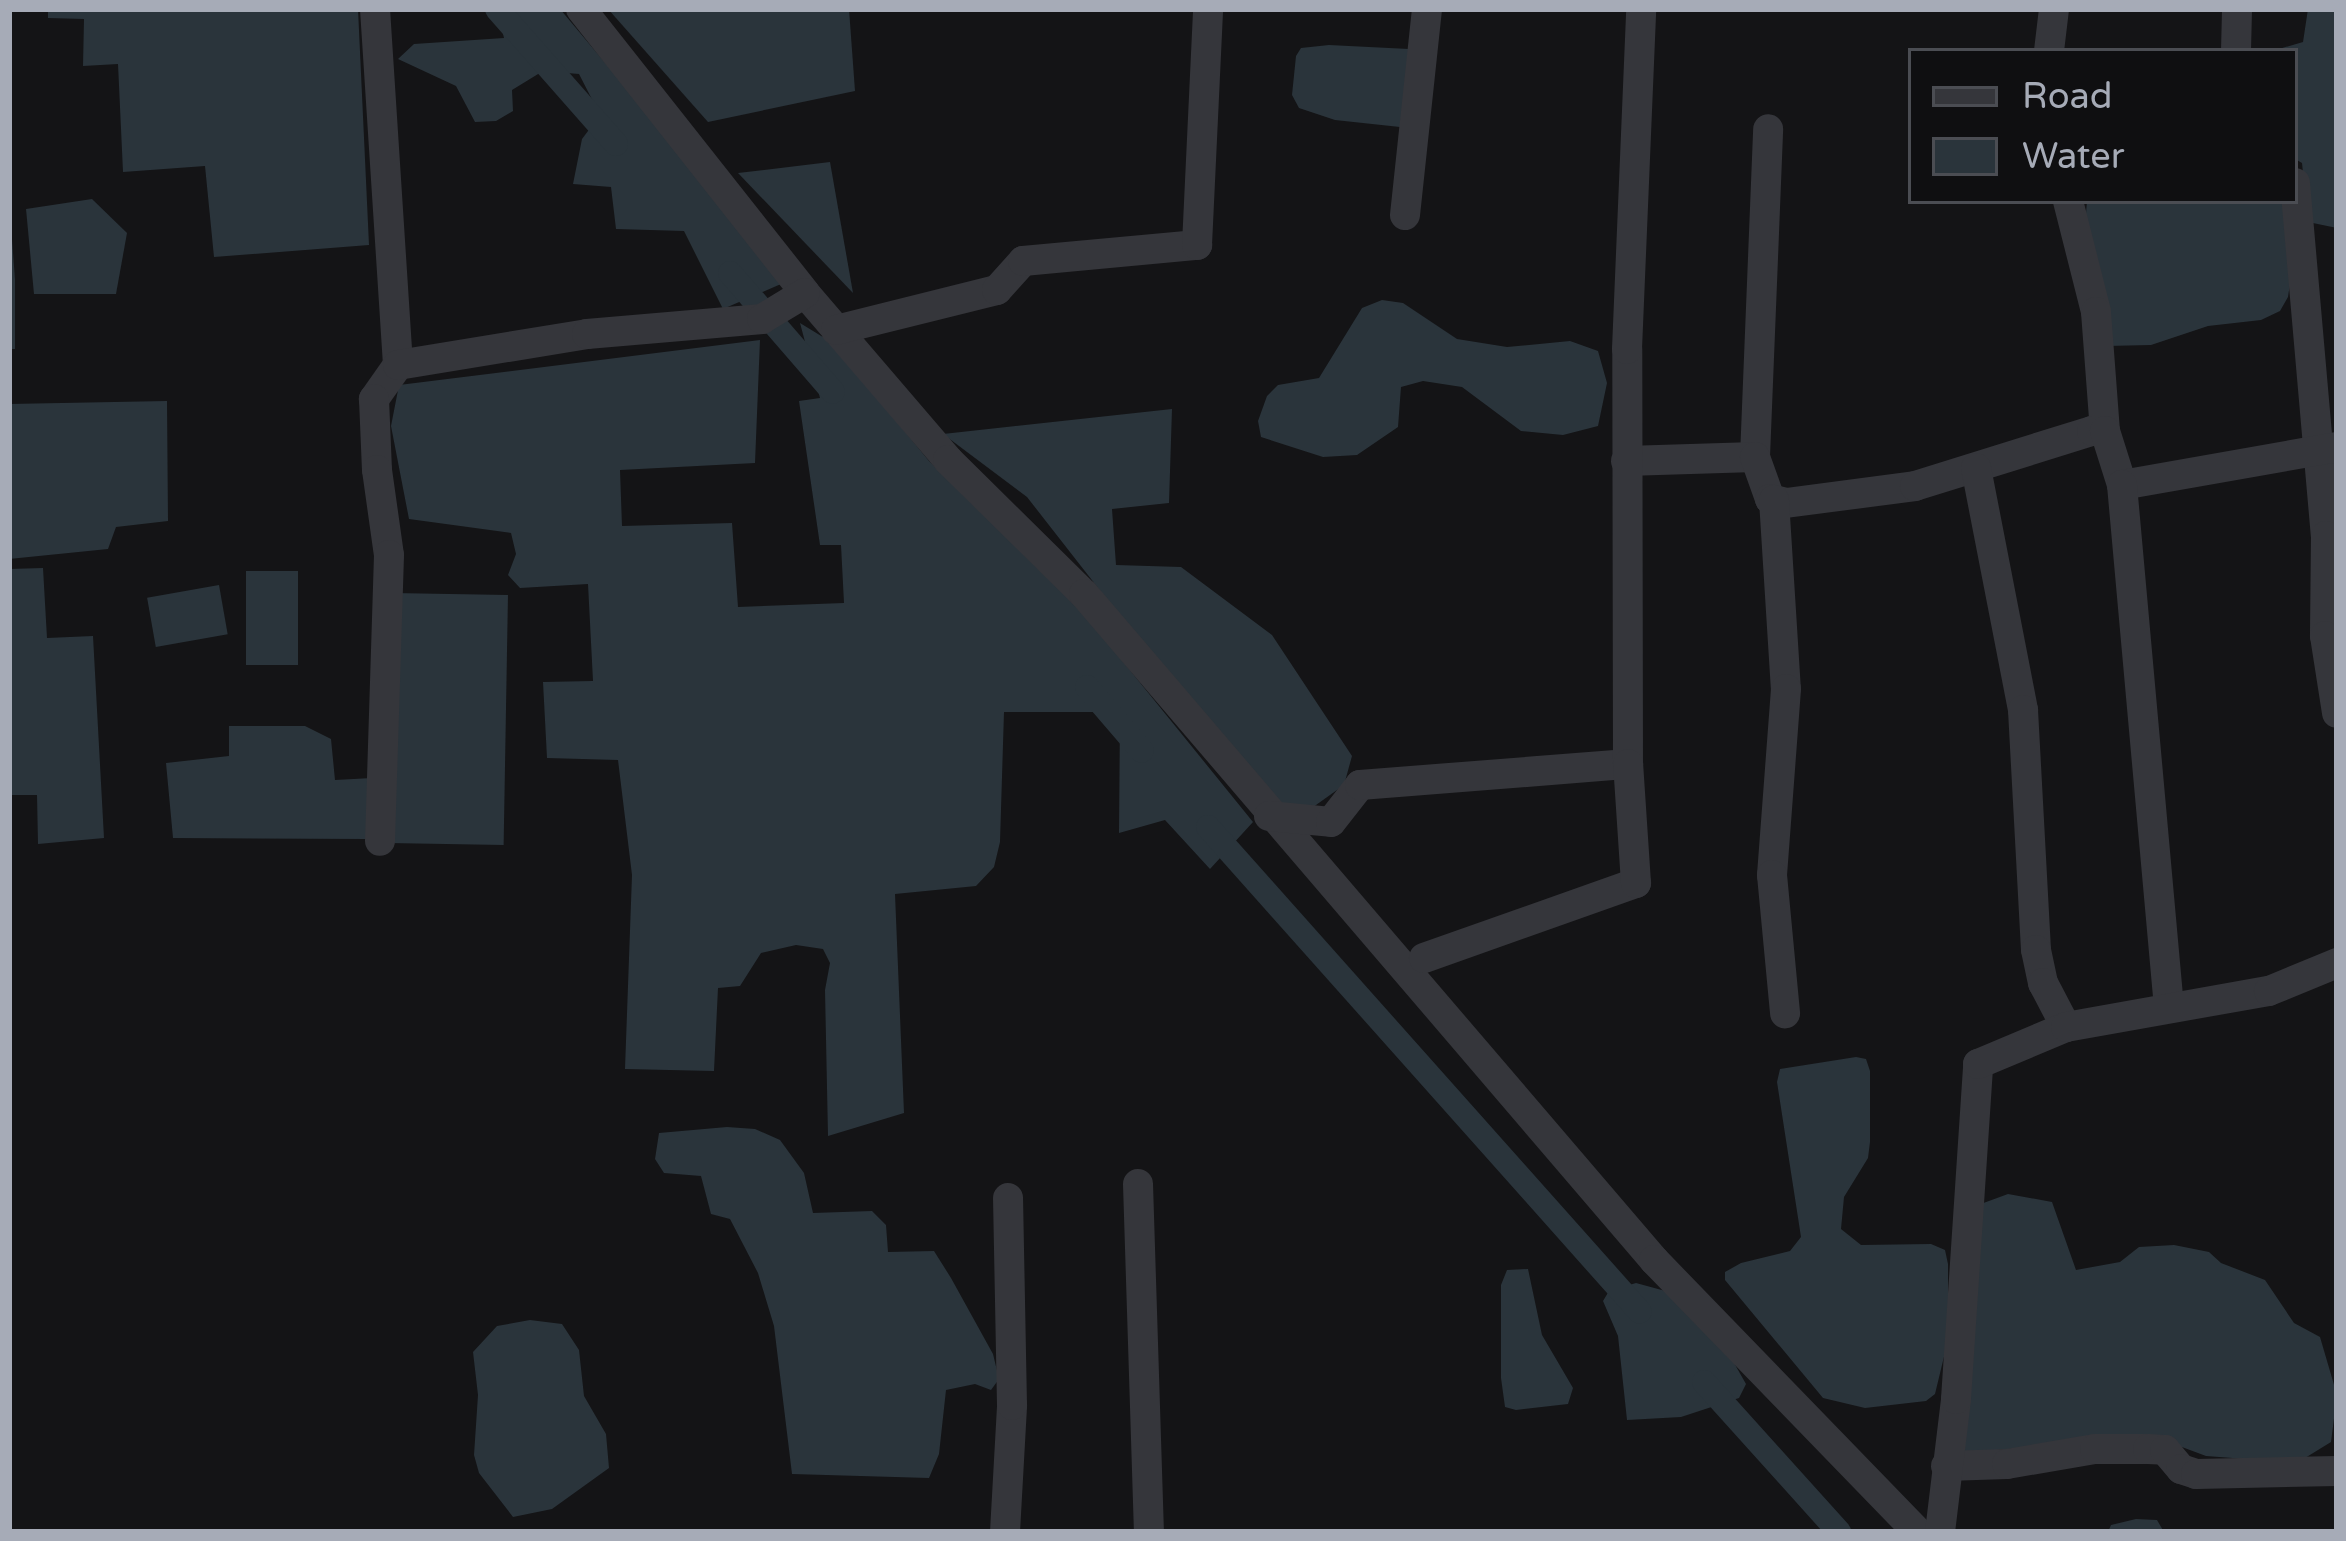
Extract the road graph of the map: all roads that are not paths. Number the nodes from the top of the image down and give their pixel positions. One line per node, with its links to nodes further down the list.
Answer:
1 (375, 9): 16 (street)
2 (580, 9): 14 (street)
3 (1208, 9): 15 (street)
4 (1427, 9): 13 (street)
5 (1641, 9): 20 (street)
6 (2054, 9): 8 (street)
7 (2237, 9): 9 (street)
8 (2049, 48)
9 (2236, 48)
10 (1768, 129): 19 (street)
11 (2069, 204): 17 (street)
12 (2298, 204): 18 (street)
13 (1405, 215)
14 (805, 293): 15 (street); 16 (street)
15 (836, 330): 26 (street)
16 (398, 365): 27 (street)
17 (2104, 431): 21 (street); 22 (street)
18 (2328, 449): 22 (street); 24 (street)
19 (1755, 458): 20 (street); 23 (street)
20 (1626, 461): 25 (street)
21 (1976, 468): 23 (street); 32 (street)
22 (2122, 485): 30 (street)
23 (1774, 500): 31 (street)
24 (2336, 703)
25 (1628, 764): 26 (street); 28 (street)
26 (1269, 816): 39 (street)
27 (380, 841)
28 (1424, 958)
29 (2337, 963): 30 (street)
30 (2169, 1008): 32 (street)
31 (1785, 1013)
32 (2066, 1027): 35 (street)
33 (1138, 1184): 38 (street)
34 (1008, 1198): 37 (street)
35 (1946, 1466): 36 (street); 40 (street)
36 (2337, 1471)
37 (1005, 1532)
38 (1149, 1532)
39 (1918, 1532)
40 (1940, 1532)

